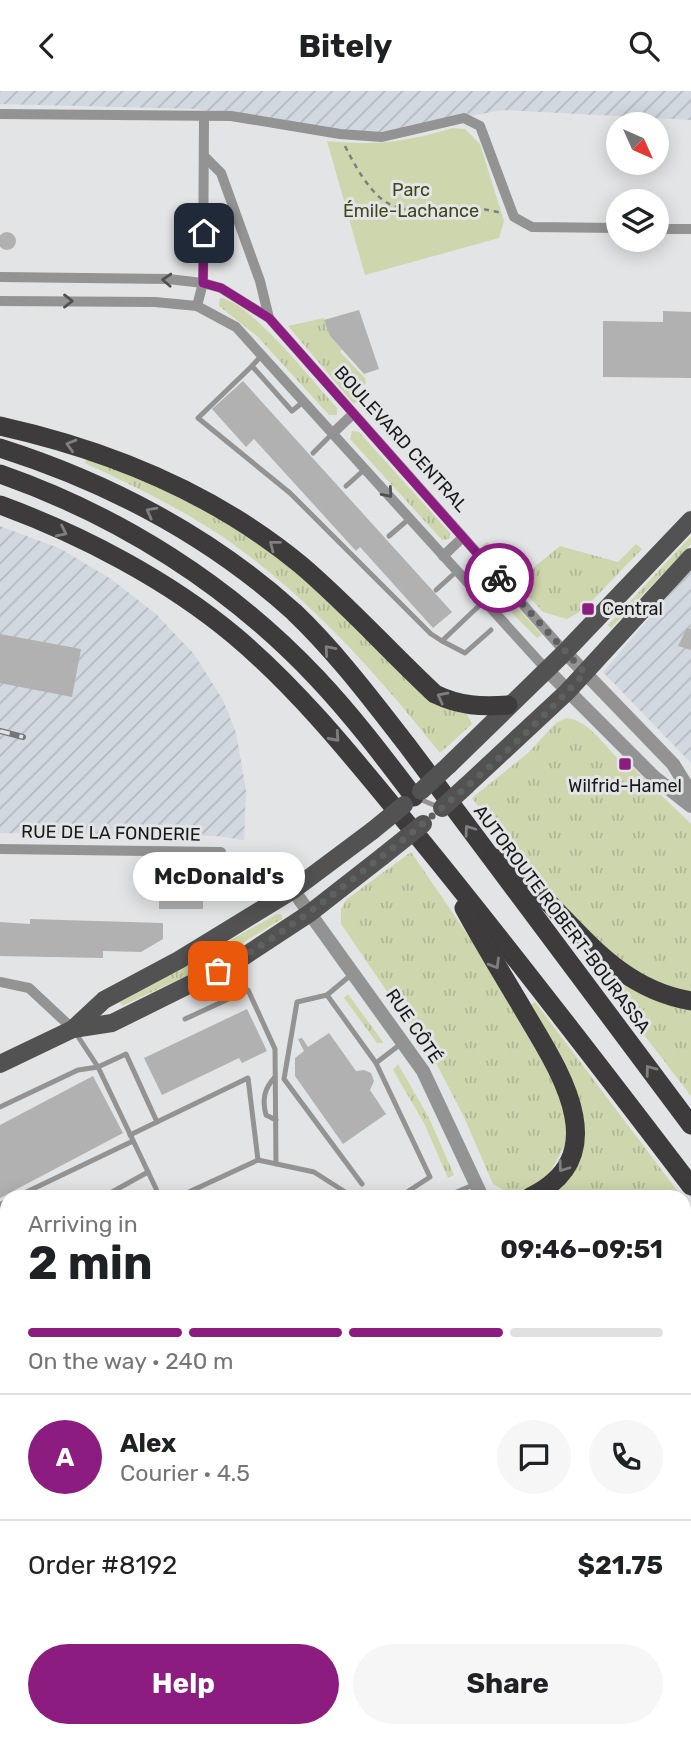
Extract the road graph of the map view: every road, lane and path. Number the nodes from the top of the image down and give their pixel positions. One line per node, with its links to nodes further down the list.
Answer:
1 (0, 114): 2 (street)
2 (204, 118): 3 (street); 4 (street)
3 (340, 134): 5 (path); 5 (street)
4 (206, 157): 10 (street); 13 (street)
5 (514, 216): 6 (street)
6 (606, 229)
7 (669, 229): 8 (street)
8 (691, 229)
9 (0, 277): 10 (street, BOULEVARD CENTRAL, one-way to 9)
10 (203, 283): 12 (street); 13 (street, BOULEVARD CENTRAL)
11 (0, 301): 12 (street, one-way to 12)
12 (197, 306): 14 (street)
13 (269, 318): 17 (street, BOULEVARD CENTRAL)
14 (263, 354): 15 (lane); 16 (street)
15 (252, 366): 16 (lane); 36 (lane)
16 (304, 400): 19 (street)
17 (352, 415): 19 (street); 29 (street, BOULEVARD CENTRAL)
18 (0, 426): 41 (highway, one-way to 18)
19 (334, 432): 21 (lane); 22 (street)
20 (0, 448): 48 (highway, AUTOROUTE ROBERT-BOURASSA, one-way to 20)
21 (313, 453)
22 (366, 468): 24 (lane); 26 (street, one-way to 26)
23 (0, 474): 42 (highway)
24 (346, 486)
25 (0, 505): 49 (highway, one-way to 49)
26 (410, 518): 28 (lane); 30 (street)
27 (691, 520): 37 (main road)
28 (389, 536)
29 (463, 537): 30 (street); 37 (street, BOULEVARD CENTRAL)
30 (443, 556): 32 (street)
31 (691, 557): 39 (main road)
32 (457, 571): 33 (lane); 34 (street)
33 (436, 590)
34 (484, 601): 36 (lane); 38 (street)
35 (491, 630): 36 (lane)
36 (442, 641)
37 (565, 652): 38 (main road); 39 (street, BOULEVARD CENTRAL)
38 (546, 669): 40 (street); 41 (main road)
39 (585, 673): 40 (main road); 43 (street, BOULEVARD CENTRAL)
40 (567, 692): 44 (street); 45 (main road, bridge)
41 (509, 705): 42 (main road, bridge)
42 (409, 790): 45 (lane); 50 (main road, bridge)
43 (691, 793)
44 (691, 806)
45 (442, 808): 51 (main road, bridge)
46 (0, 849): 47 (street, RUE DE LA FONDERIE)
47 (221, 852)
48 (486, 853): 55 (highway); 66 (highway, AUTOROUTE ROBERT-BOURASSA, one-way to 48)
49 (438, 861): 72 (highway); 80 (highway, one-way to 80)
50 (293, 890): 51 (street, RUE CÔTÉ); 57 (main road)
51 (310, 913): 52 (street, RUE CÔTÉ); 57 (main road)
52 (353, 973): 54 (lane); 58 (street, RUE CÔTÉ)
53 (0, 982): 57 (street)
54 (327, 996): 59 (lane); 71 (lane)
55 (691, 1001)
56 (185, 1019): 62 (lane)
57 (73, 1029): 60 (main road); 61 (lane)
58 (403, 1042): 59 (lane); 79 (street, RUE CÔTÉ)
59 (376, 1063): 78 (lane)
60 (0, 1064)
61 (97, 1067): 63 (lane); 65 (lane); 67 (lane)
62 (275, 1077): 64 (lane); 64 (lane)
63 (0, 1107)
64 (276, 1120): 69 (lane)
65 (157, 1122): 67 (lane); 68 (lane)
66 (691, 1125)
67 (132, 1138): 70 (lane); 73 (lane)
68 (258, 1160): 69 (lane); 76 (lane)
69 (276, 1164): 77 (lane)
70 (148, 1172): 74 (lane); 75 (lane)
71 (362, 1184)
72 (691, 1186)
73 (30, 1190)
74 (116, 1190)
75 (157, 1190)
76 (193, 1190)
77 (342, 1190)
78 (410, 1190)
79 (479, 1190)
80 (539, 1190)

